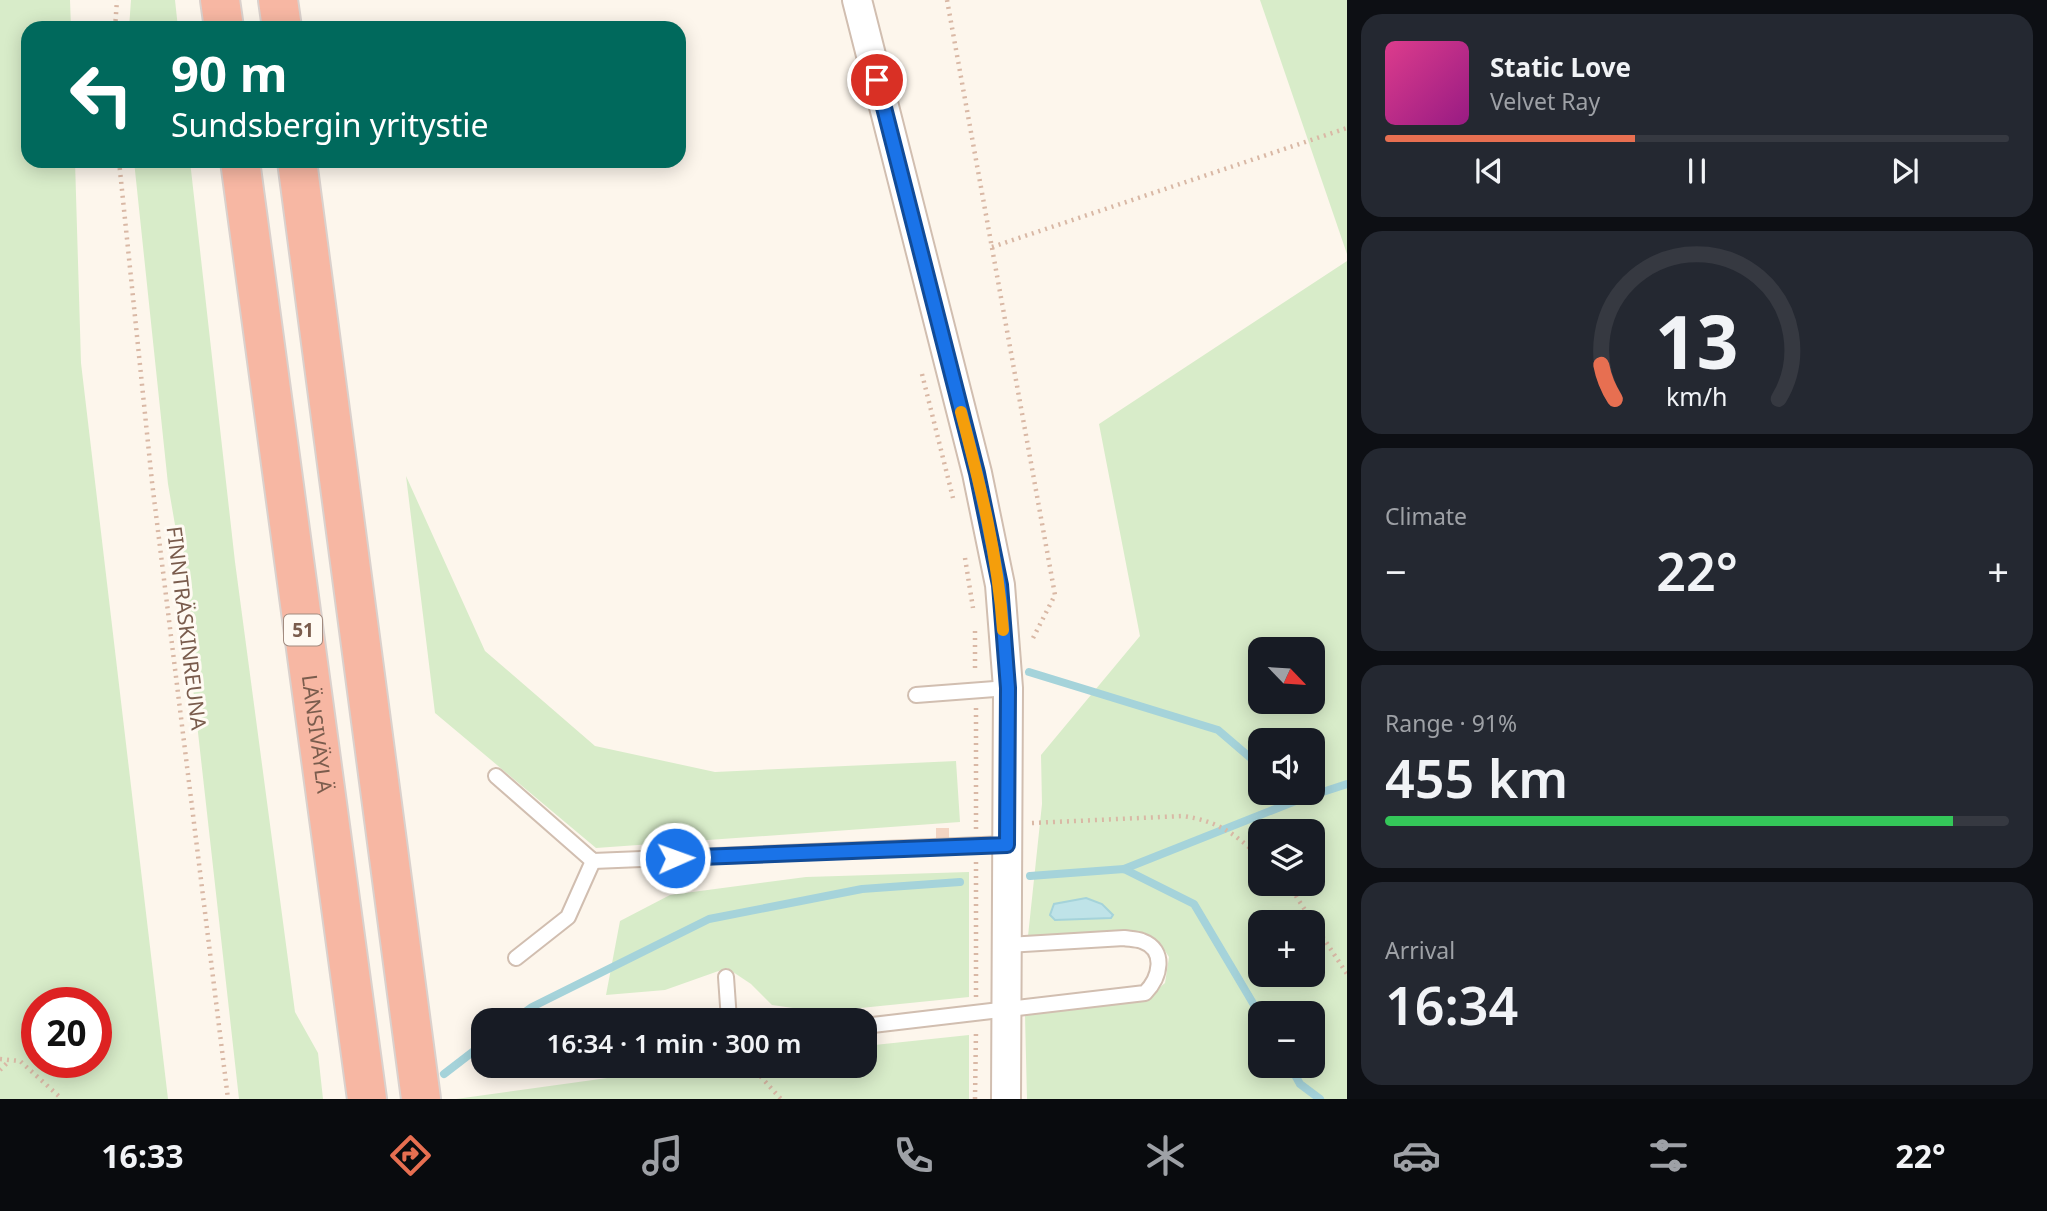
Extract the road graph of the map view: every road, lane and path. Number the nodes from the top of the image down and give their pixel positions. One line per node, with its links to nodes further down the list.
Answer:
1 (117, 0): 6 (path)
2 (220, 0): 7 (highway)
3 (278, 0): 8 (highway)
4 (857, 0): 20 (street)
5 (947, 0): 13 (path)
6 (116, 21)
7 (223, 21)
8 (281, 21)
9 (1347, 128): 13 (path)
10 (120, 168): 42 (path, FINNTRÄSKINREUNA)
11 (241, 168): 43 (highway, LÄNSIVÄYLÄ / 51)
12 (298, 168): 44 (highway)
13 (992, 247): 19 (path)
14 (920, 365): 15 (path)
15 (954, 502)
16 (964, 553): 17 (path)
17 (974, 617)
18 (975, 629): 21 (path)
19 (1031, 641)
20 (1008, 688): 21 (lane); 24 (street)
21 (976, 690): 22 (lane); 26 (path)
22 (916, 695)
23 (496, 776): 27 (lane)
24 (1007, 834): 25 (path); 26 (lane); 29 (street)
25 (1248, 846)
26 (976, 847): 27 (lane); 35 (path)
27 (593, 861): 30 (lane)
28 (1297, 896): 31 (path)
29 (1007, 945): 34 (street); 34 (lane)
30 (516, 958)
31 (1347, 974)
32 (726, 977): 33 (lane)
33 (728, 1008)
34 (1006, 1009): 35 (lane); 47 (street)
35 (976, 1013): 36 (lane); 46 (path)
36 (877, 1024)
37 (0, 1059): 38 (path)
38 (10, 1060): 39 (path); 41 (path)
39 (0, 1070)
40 (762, 1078): 45 (path)
41 (62, 1099)
42 (228, 1099)
43 (367, 1099)
44 (421, 1099)
45 (781, 1099)
46 (975, 1099)
47 (1006, 1099)

